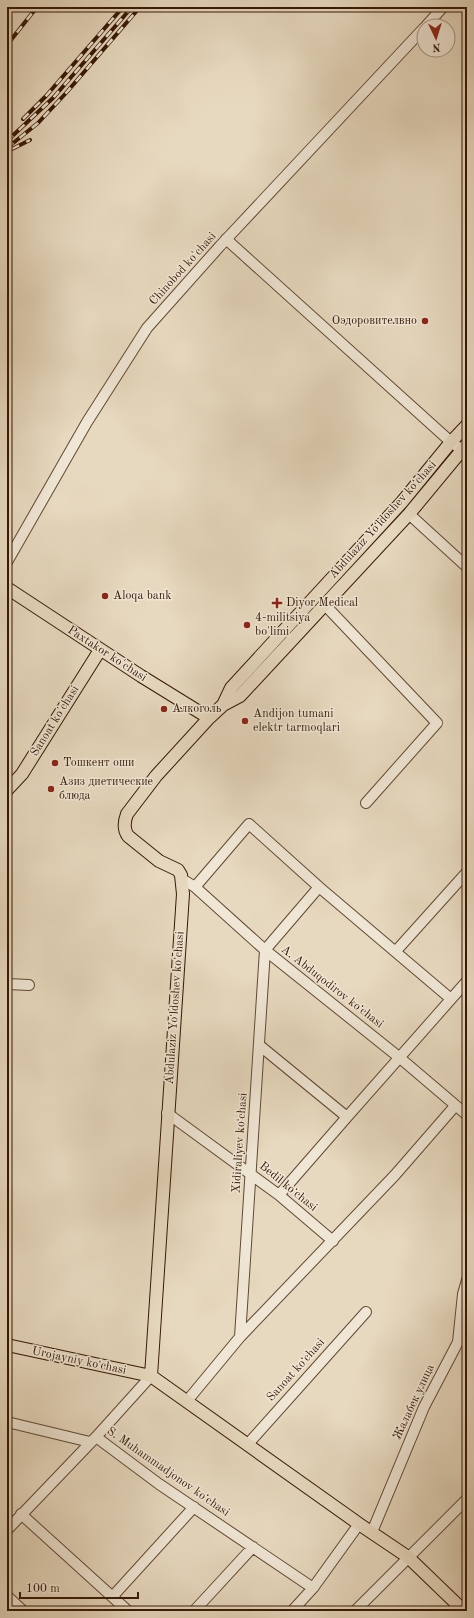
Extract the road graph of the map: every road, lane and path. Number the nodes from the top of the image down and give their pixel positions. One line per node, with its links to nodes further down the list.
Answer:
1 (443, 7): 2 (street, Chinobod ko'chasi)
2 (433, 18)
3 (416, 37): 4 (street, Chinobod ko'chasi)
4 (226, 239): 6 (street); 9 (street, Chinobod ko'chasi)
5 (467, 426): 6 (main road, Abdulaziz Yoʻldoshev koʻchasi)
6 (451, 442): 7 (street); 11 (main road, Abdulaziz Yoʻldoshev koʻchasi)
7 (464, 447): 8 (main road, Abdulaziz Yoʻldoshev koʻchasi)
8 (409, 514): 10 (street); 13 (main road, Abdulaziz Yoʻldoshev koʻchasi)
9 (7, 562)
10 (467, 567)
11 (331, 579): 13 (main road); 16 (main road, Abdulaziz Yoʻldoshev koʻchasi)
12 (7, 588): 15 (main road, Paxtakor ko'chasi)
13 (340, 588): 14 (main road, Abdulaziz Yoʻldoshev koʻchasi)
14 (324, 604): 16 (main road, Abdulaziz Yoʻldoshev koʻchasi); 19 (street)
15 (100, 650): 17 (main road, Paxtakor ko'chasi); 18 (main road, Sanoat ko'chasi)
16 (223, 705): 17 (main road, Abdulaziz Yoʻldoshev koʻchasi)
17 (209, 718): 21 (main road, Abdulaziz Yoʻldoshev koʻchasi)
18 (7, 790)
19 (366, 803)
20 (467, 872): 25 (street)
21 (182, 879): 22 (street, A. Abduqodirov koʻchasi); 33 (main road, Abdulaziz Yoʻldoshev koʻchasi)
22 (194, 887): 23 (street); 24 (street, A. Abduqodirov koʻchasi)
23 (319, 887): 24 (street); 25 (street)
24 (265, 950): 30 (street, Xidiraliyev koʻchasi); 31 (street, A. Abduqodirov koʻchasi)
25 (396, 951): 29 (street)
26 (467, 981): 29 (street)
27 (7, 984): 28 (street)
28 (29, 985)
29 (451, 999): 31 (street)
30 (259, 1045): 35 (street); 36 (street, Xidiraliyev koʻchasi)
31 (400, 1058): 32 (street, A. Abduqodirov koʻchasi); 35 (street)
32 (455, 1106): 34 (street, A. Abduqodirov koʻchasi); 38 (street)
33 (167, 1113): 36 (street, Bedil koʻchasi); 43 (main road, Abdulaziz Yoʻldoshev koʻchasi)
34 (467, 1115)
35 (347, 1117): 37 (street)
36 (251, 1174): 37 (street, Bedil koʻchasi); 41 (street, Xidiraliyev koʻchasi)
37 (279, 1195): 38 (street, Bedil koʻchasi)
38 (333, 1241): 41 (street)
39 (467, 1280): 53 (street, Жалабек улица)
40 (366, 1312): 47 (street, Sanoat koʻchasi)
41 (240, 1337): 44 (street)
42 (7, 1345): 43 (main road, Urоjayniy koʻchasi)
43 (151, 1376): 44 (main road); 46 (street)
44 (187, 1401): 47 (main road)
45 (7, 1422): 46 (street)
46 (93, 1439): 49 (street, S. Muhammadjonov koʻchasi); 50 (street, S. Muhammadjonov koʻchasi)
47 (247, 1445): 51 (main road)
48 (467, 1499): 55 (street)
49 (194, 1507): 54 (street, S. Muhammadjonov koʻchasi); 58 (street)
50 (22, 1514): 52 (street, S. Muhammadjonov koʻchasi); 58 (street)
51 (359, 1524): 53 (main road); 56 (street)
52 (7, 1530)
53 (372, 1532): 55 (main road)
54 (254, 1547): 56 (street, S. Muhammadjonov koʻchasi); 61 (street)
55 (408, 1557): 63 (street); 64 (main road)
56 (313, 1588): 62 (street)
57 (7, 1596): 59 (street)
58 (113, 1596): 60 (street)
59 (23, 1611)
60 (128, 1611)
61 (194, 1611)
62 (292, 1611)
63 (355, 1611)
64 (464, 1611)

